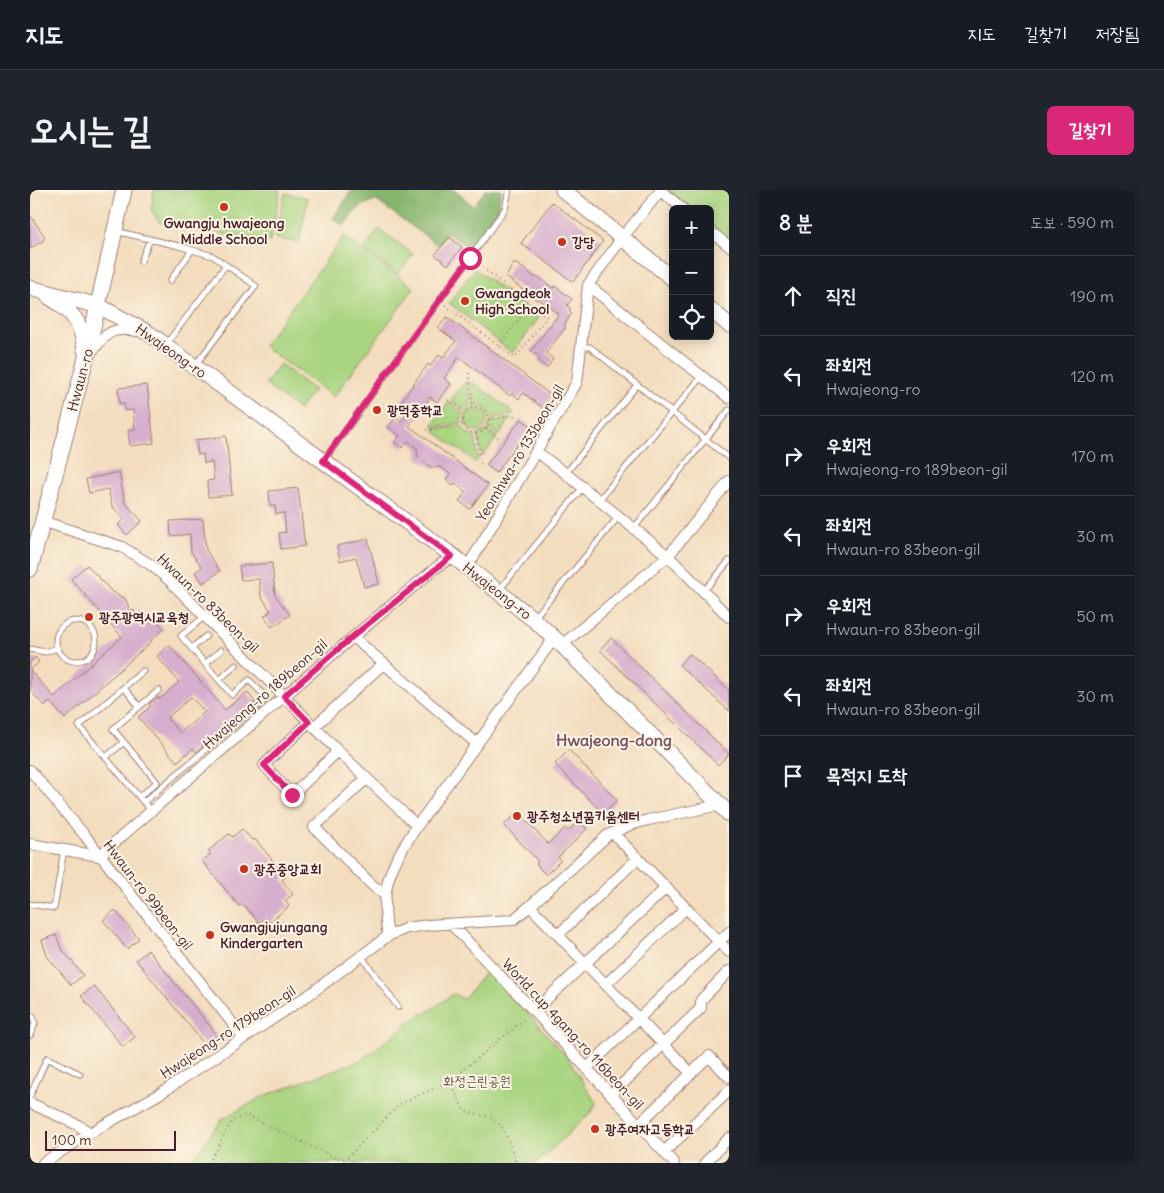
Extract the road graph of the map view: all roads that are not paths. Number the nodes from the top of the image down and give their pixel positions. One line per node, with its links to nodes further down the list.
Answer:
1 (124, 190): 6 (street, Hwaun-ro)
2 (510, 190): 34 (lane)
3 (563, 190): 8 (street)
4 (660, 190): 5 (street); 8 (street, Yeomhwa-ro 133beon-gil)
5 (678, 205)
6 (114, 231): 9 (lane); 18 (street, Hwaun-ro)
7 (714, 234): 10 (street)
8 (622, 238): 14 (street); 16 (street, Yeomhwa-ro 133beon-gil)
9 (150, 239): 11 (lane); 12 (lane)
10 (729, 246)
11 (192, 250): 13 (lane); 15 (lane)
12 (141, 261)
13 (226, 265): 22 (lane); 25 (lane)
14 (669, 276)
15 (170, 281)
16 (588, 285): 23 (street, Yeomhwa-ro 133beon-gil); 26 (street)
17 (33, 289): 18 (street, Hwajeong-ro); 24 (street)
18 (99, 306): 21 (street, Hwajeong-ro); 24 (street, Hwaun-ro)
19 (714, 312): 20 (street)
20 (729, 325)
21 (150, 334): 22 (street, Hwajeong-ro); 24 (street)
22 (165, 346): 25 (street, Hwajeong-ro)
23 (581, 347): 27 (lane); 32 (street, Yeomhwa-ro 133beon-gil)
24 (86, 358): 40 (street, Hwaun-ro)
25 (194, 367): 34 (street, Hwajeong-ro)
26 (702, 376): 28 (street); 30 (lane)
27 (638, 385): 30 (lane); 35 (lane)
28 (729, 398)
29 (729, 410): 31 (lane)
30 (672, 412): 31 (lane); 38 (lane)
31 (705, 439): 33 (lane); 41 (lane)
32 (537, 452): 35 (street); 45 (street, Yeomhwa-ro 133beon-gil)
33 (729, 458)
34 (323, 461): 42 (street, Hwajeong-ro)
35 (565, 473): 37 (street)
36 (729, 481): 43 (street)
37 (583, 488): 38 (street); 47 (lane)
38 (599, 501): 39 (street)
39 (619, 516): 41 (street); 51 (lane)
40 (42, 521): 46 (street, Hwaun-ro); 49 (street, Hwaun-ro 83beon-gil)
41 (634, 529): 43 (street)
42 (452, 556): 45 (street, Hwajeong-ro); 53 (street, Hwajeong-ro 189beon-gil)
43 (668, 556): 48 (street); 54 (street)
44 (729, 561): 48 (lane)
45 (467, 568): 47 (street, Hwajeong-ro)
46 (30, 569)
47 (498, 592): 51 (street, Hwajeong-ro)
48 (704, 592): 50 (street)
49 (205, 616): 56 (lane); 66 (street, Hwaun-ro 83beon-gil)
50 (729, 617)
51 (533, 619): 54 (street, Hwajeong-ro)
52 (206, 636): 56 (lane)
53 (352, 637): 59 (street); 66 (street, Hwajeong-ro 189beon-gil)
54 (558, 641): 70 (street); 77 (street, Hwajeong-ro)
55 (58, 648): 55 (lane); 57 (lane)
56 (192, 648): 60 (lane)
57 (30, 650)
58 (221, 650): 60 (lane)
59 (384, 663): 68 (street); 70 (street)
60 (205, 664): 63 (lane)
61 (236, 665): 63 (lane)
62 (143, 671): 64 (lane)
63 (219, 680): 76 (lane)
64 (124, 688): 67 (lane); 72 (lane)
65 (158, 690): 67 (lane)
66 (284, 696): 68 (street, Hwaun-ro 83beon-gil); 78 (street, Hwajeong-ro 189beon-gil)
67 (139, 706): 69 (lane)
68 (312, 725): 71 (street, Hwaun-ro 83beon-gil); 71 (street)
69 (124, 742): 72 (lane); 75 (lane)
70 (477, 744): 79 (street)
71 (338, 751): 74 (street, Hwaun-ro 83beon-gil)
72 (106, 758): 75 (lane)
73 (30, 770): 83 (street, Hwaun-ro 99beon-gil)
74 (366, 779): 79 (street, Hwaun-ro 83beon-gil); 86 (street)
75 (139, 797): 76 (lane)
76 (144, 802): 78 (lane)
77 (724, 810): 80 (street, Hwajeong-ro 179beon-gil)
78 (151, 811): 83 (street, Hwajeong-ro 189beon-gil)
79 (417, 826): 86 (street)
80 (613, 832): 84 (street); 88 (street, Hwajeong-ro 179beon-gil)
81 (30, 844): 82 (street)
82 (64, 850): 83 (street); 87 (lane)
83 (99, 856): 105 (street, Hwaun-ro 99beon-gil)
84 (638, 858): 85 (street); 92 (street)
85 (666, 888): 89 (street); 97 (street)
86 (385, 896): 93 (street)
87 (30, 904)
88 (530, 906): 90 (street, Hwajeong-ro 179beon-gil); 92 (street)
89 (686, 908): 94 (street); 99 (street)
90 (451, 924): 93 (street, Hwajeong-ro 179beon-gil); 101 (street, World cup 4gang-ro 116beon-gil)
91 (729, 932): 94 (street)
92 (558, 935): 97 (street)
93 (388, 936): 96 (street, Hwajeong-ro 179beon-gil)
94 (719, 942): 95 (street); 103 (street)
95 (729, 952)
96 (362, 956): 100 (lane); 105 (street, Hwajeong-ro 179beon-gil)
97 (586, 964): 99 (street); 101 (street)
98 (729, 971): 106 (street)
99 (606, 984): 103 (street)
100 (398, 1007)
101 (534, 1011): 107 (street, World cup 4gang-ro 116beon-gil)
102 (30, 1016): 104 (lane)
103 (639, 1018): 106 (street); 107 (street)
104 (30, 1035)
105 (244, 1038): 115 (street, Hwajeong-ro 179beon-gil)
106 (663, 1044): 108 (street); 112 (street)
107 (587, 1068): 112 (street, World cup 4gang-ro 116beon-gil)
108 (691, 1073): 110 (street); 114 (street)
109 (80, 1074): 113 (lane)
110 (729, 1077)
111 (729, 1091): 117 (street)
112 (611, 1095): 114 (street, World cup 4gang-ro 116beon-gil)
113 (31, 1103): 115 (street)
114 (638, 1124): 117 (street, World cup 4gang-ro 116beon-gil)
115 (90, 1133): 118 (street, Hwajeong-ro 179beon-gil)
116 (729, 1138): 120 (street)
117 (664, 1152): 119 (street, World cup 4gang-ro 116beon-gil)
118 (43, 1163)
119 (674, 1163)
120 (705, 1163)

